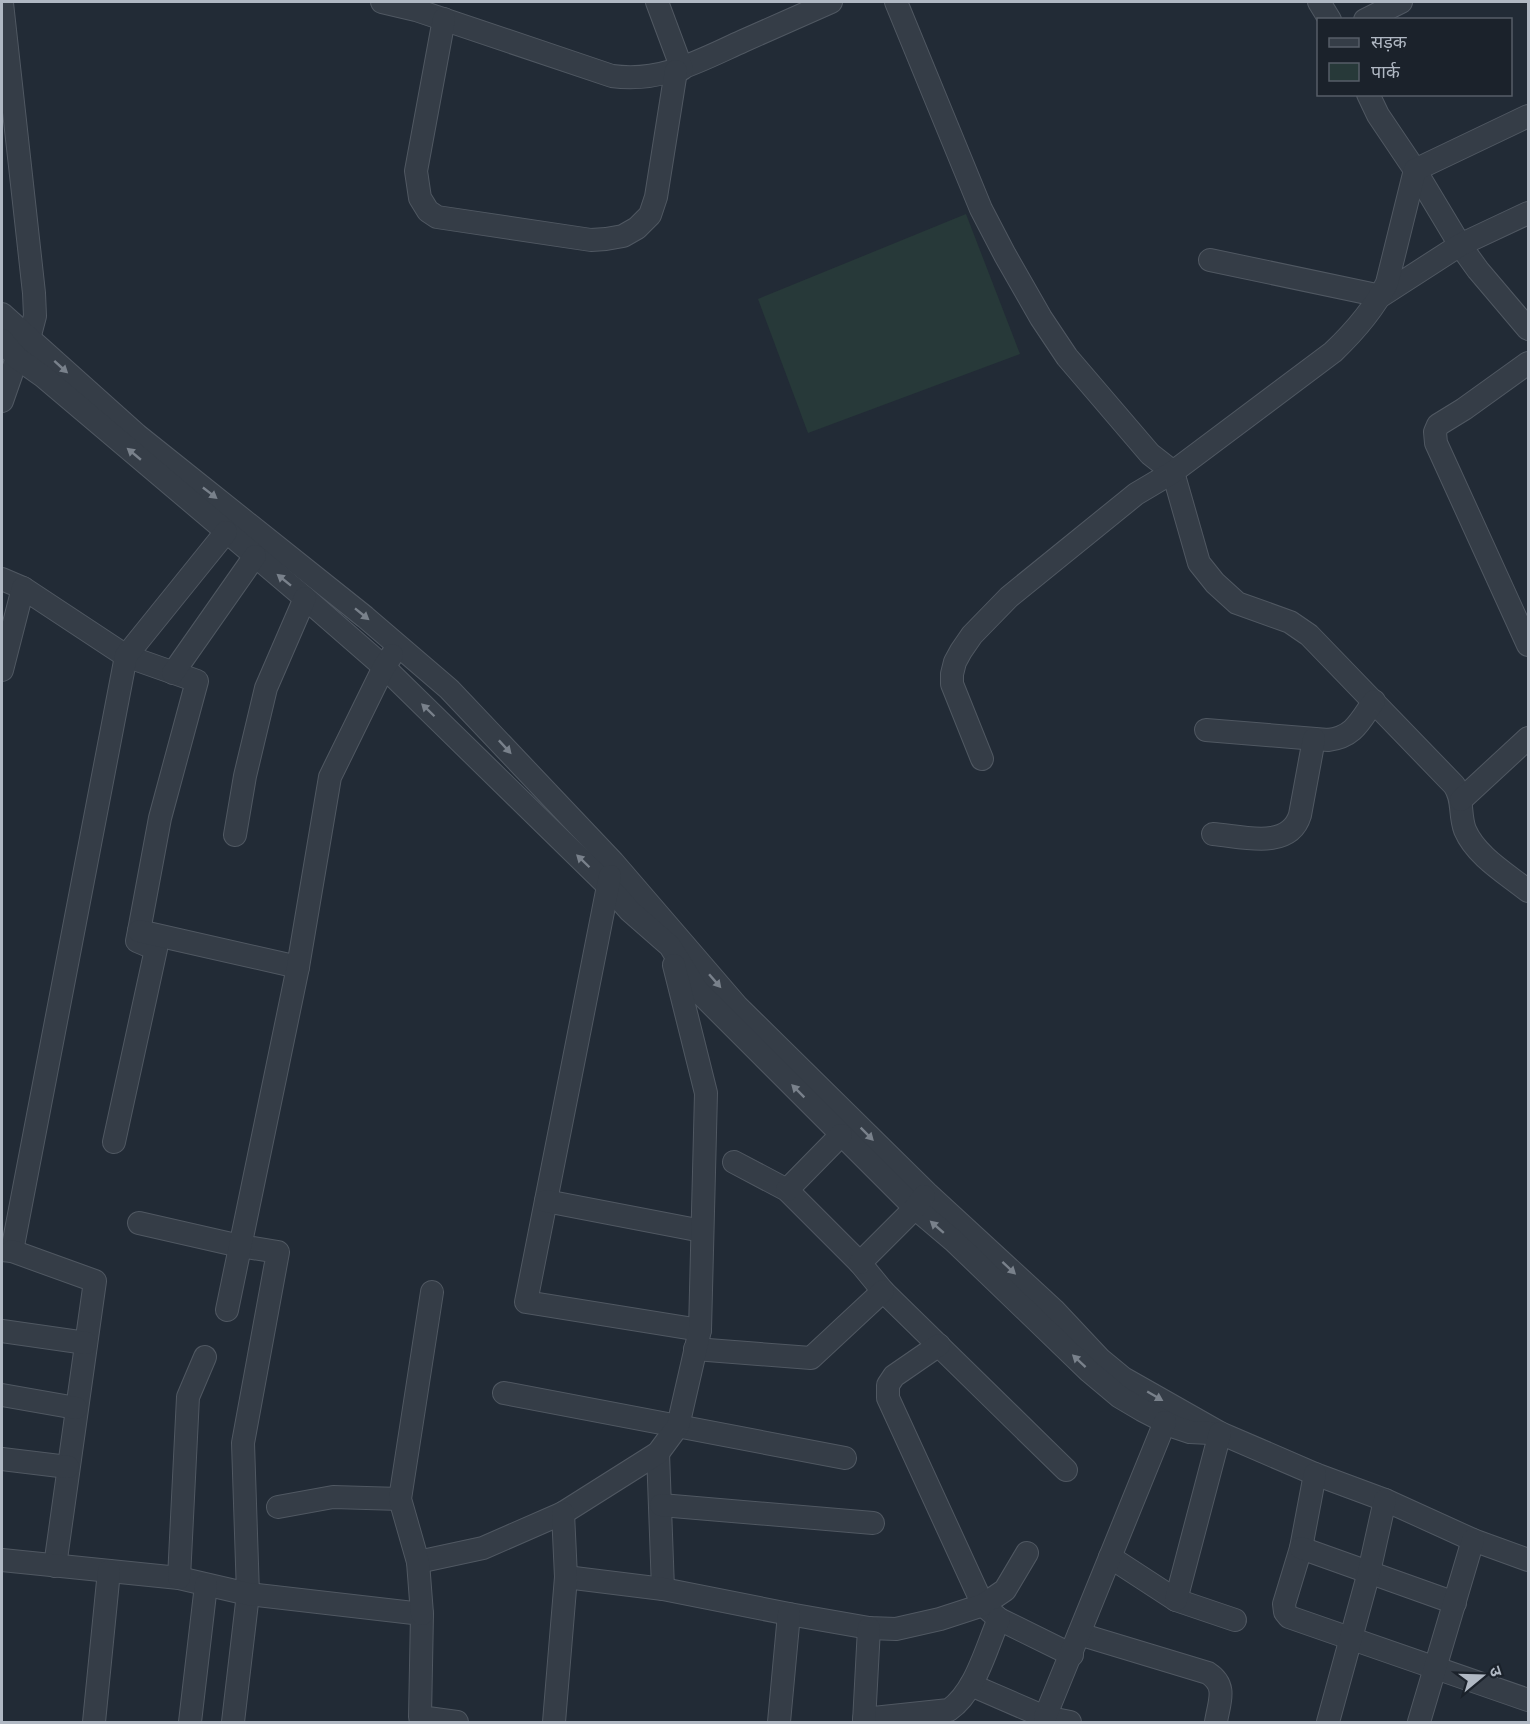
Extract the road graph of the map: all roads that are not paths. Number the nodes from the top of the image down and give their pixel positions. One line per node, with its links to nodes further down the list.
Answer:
1 (382, 2): 8 (street)
2 (657, 2): 12 (street)
3 (831, 2): 12 (street)
4 (896, 2): 26 (street)
5 (1319, 2): 9 (street)
6 (1401, 2): 10 (street)
7 (2, 3): 23 (street)
8 (417, 6): 11 (street)
9 (1329, 18)
10 (1369, 18)
11 (444, 19): 12 (street); 12 (street)
12 (679, 70)
13 (1369, 96): 15 (street)
14 (1528, 116): 15 (street)
15 (1415, 170): 17 (street); 19 (street)
16 (1528, 213): 17 (street)
17 (1460, 244): 19 (street); 21 (street)
18 (1210, 260): 19 (street)
19 (1381, 296): 26 (street)
20 (2, 314): 23 (street)
21 (1528, 329)
22 (2, 340): 23 (street)
23 (23, 349): 25 (street); 27 (street, one-way to 23); 32 (street, one-way to 32)
24 (1528, 363): 33 (street)
25 (2, 401)
26 (1173, 472): 38 (street); 42 (street)
27 (226, 532): 28 (street); 34 (street)
28 (255, 556): 31 (street, one-way to 28); 37 (street)
29 (2, 579): 30 (street)
30 (23, 588): 34 (street); 36 (street)
31 (305, 597): 35 (street); 45 (street)
32 (399, 645): 35 (street); 46 (street, one-way to 46)
33 (1528, 645)
34 (126, 656): 37 (street); 61 (street)
35 (384, 667): 47 (street, one-way to 35); 51 (street)
36 (2, 670)
37 (172, 673): 49 (street)
38 (1374, 701): 41 (street); 43 (street)
39 (1206, 730): 41 (street)
40 (1528, 738): 43 (street)
41 (1314, 739): 44 (street)
42 (982, 759)
43 (1461, 800): 48 (street)
44 (1213, 834)
45 (235, 835)
46 (613, 862): 47 (street); 50 (street)
47 (608, 886): 50 (street); 57 (street)
48 (1528, 891)
49 (139, 931): 51 (street); 53 (street)
50 (673, 941): 52 (street, one-way to 50); 56 (street, one-way to 56); 59 (street)
51 (298, 967): 60 (street)
52 (841, 1135): 55 (street); 56 (street)
53 (114, 1142)
54 (734, 1162): 55 (street)
55 (787, 1190): 62 (street)
56 (921, 1200): 62 (street); 71 (street)
57 (546, 1201): 59 (street); 67 (street)
58 (140, 1223): 60 (street)
59 (702, 1231): 67 (street)
60 (240, 1246): 65 (street); 104 (street)
61 (7, 1251): 68 (street)
62 (860, 1263): 63 (street)
63 (884, 1291): 67 (street); 69 (street)
64 (432, 1292): 84 (street)
65 (227, 1310)
66 (2, 1331): 68 (street)
67 (697, 1339): 76 (street)
68 (86, 1343): 74 (street)
69 (939, 1345): 82 (street); 107 (street)
70 (205, 1357): 101 (street)
71 (1117, 1384): 75 (street); 77 (street, one-way to 77)
72 (504, 1393): 76 (street)
73 (2, 1395): 74 (street)
74 (76, 1408): 81 (street)
75 (1165, 1422): 77 (street); 93 (street)
76 (678, 1426): 78 (street); 79 (street)
77 (1220, 1433): 83 (street); 105 (street)
78 (658, 1453): 86 (street); 88 (street)
79 (845, 1458)
80 (2, 1459): 81 (street)
81 (68, 1467): 97 (street)
82 (1066, 1470)
83 (1315, 1474): 85 (street); 91 (street)
84 (400, 1499): 87 (street); 96 (street)
85 (1385, 1500): 90 (street); 99 (street)
86 (661, 1505): 89 (street); 103 (street)
87 (278, 1507)
88 (563, 1513): 96 (street); 100 (street)
89 (873, 1522)
90 (1473, 1540): 95 (street); 106 (street)
91 (1301, 1548): 99 (street); 113 (street)
92 (1027, 1553): 107 (street)
93 (1110, 1557): 105 (street); 112 (street)
94 (2, 1560): 97 (street)
95 (1528, 1560)
96 (418, 1562): 108 (street)
97 (55, 1566): 98 (street)
98 (109, 1571): 101 (street); 121 (street)
99 (1369, 1572): 106 (street); 113 (street)
100 (566, 1577): 103 (street); 125 (street)
101 (179, 1578): 102 (street)
102 (206, 1585): 104 (street); 122 (street)
103 (663, 1589): 109 (street)
104 (248, 1594): 108 (street); 123 (street)
105 (1176, 1600): 110 (street)
106 (1455, 1603): 115 (street)
107 (991, 1612): 111 (street); 114 (street); 116 (street)
108 (422, 1614): 119 (street)
109 (789, 1614): 111 (street); 126 (street)
110 (1235, 1620)
111 (869, 1628): 120 (street)
112 (1079, 1634): 114 (street); 128 (street)
113 (1351, 1638): 115 (street); 129 (street)
114 (1072, 1655): 118 (street)
115 (1435, 1668): 117 (street); 130 (street)
116 (968, 1691): 118 (street); 120 (street)
117 (1528, 1700)
118 (1045, 1717): 127 (street)
119 (420, 1720): 124 (street)
120 (864, 1720)
121 (94, 1722)
122 (189, 1722)
123 (233, 1722)
124 (457, 1722)
125 (554, 1722)
126 (779, 1722)
127 (1070, 1722)
128 (1215, 1722)
129 (1328, 1722)
130 (1419, 1722)

